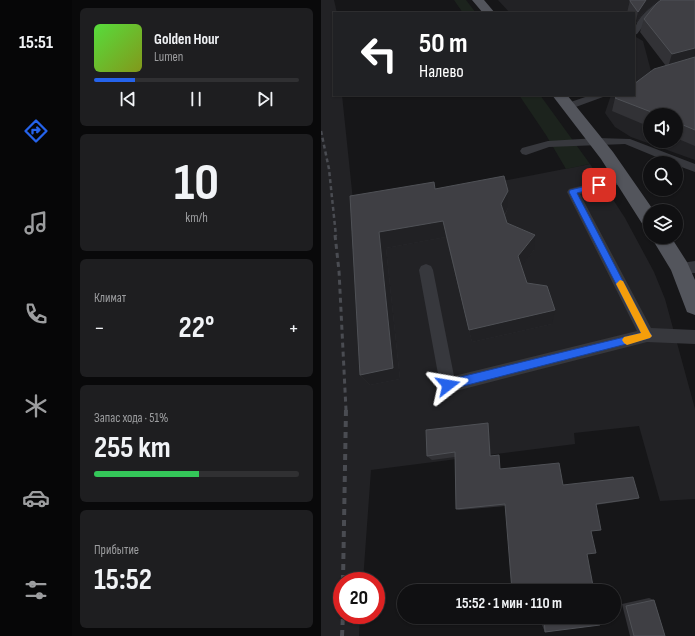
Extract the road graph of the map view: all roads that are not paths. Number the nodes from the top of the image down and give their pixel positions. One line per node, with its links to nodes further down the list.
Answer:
1 (478, 0): 3 (main road)
2 (666, 0): 4 (lane)
3 (488, 12)
4 (635, 31)
5 (595, 96): 6 (lane)
6 (564, 100): 7 (main road)
7 (597, 141): 8 (lane); 9 (lane); 10 (main road)
8 (526, 152)
9 (695, 168)
10 (624, 179): 11 (main road); 16 (lane)
11 (643, 209)
12 (667, 244): 13 (main road)
13 (687, 268): 15 (main road)
14 (426, 270): 16 (lane)
15 (695, 306)
16 (647, 336): 17 (lane)
17 (695, 337)

